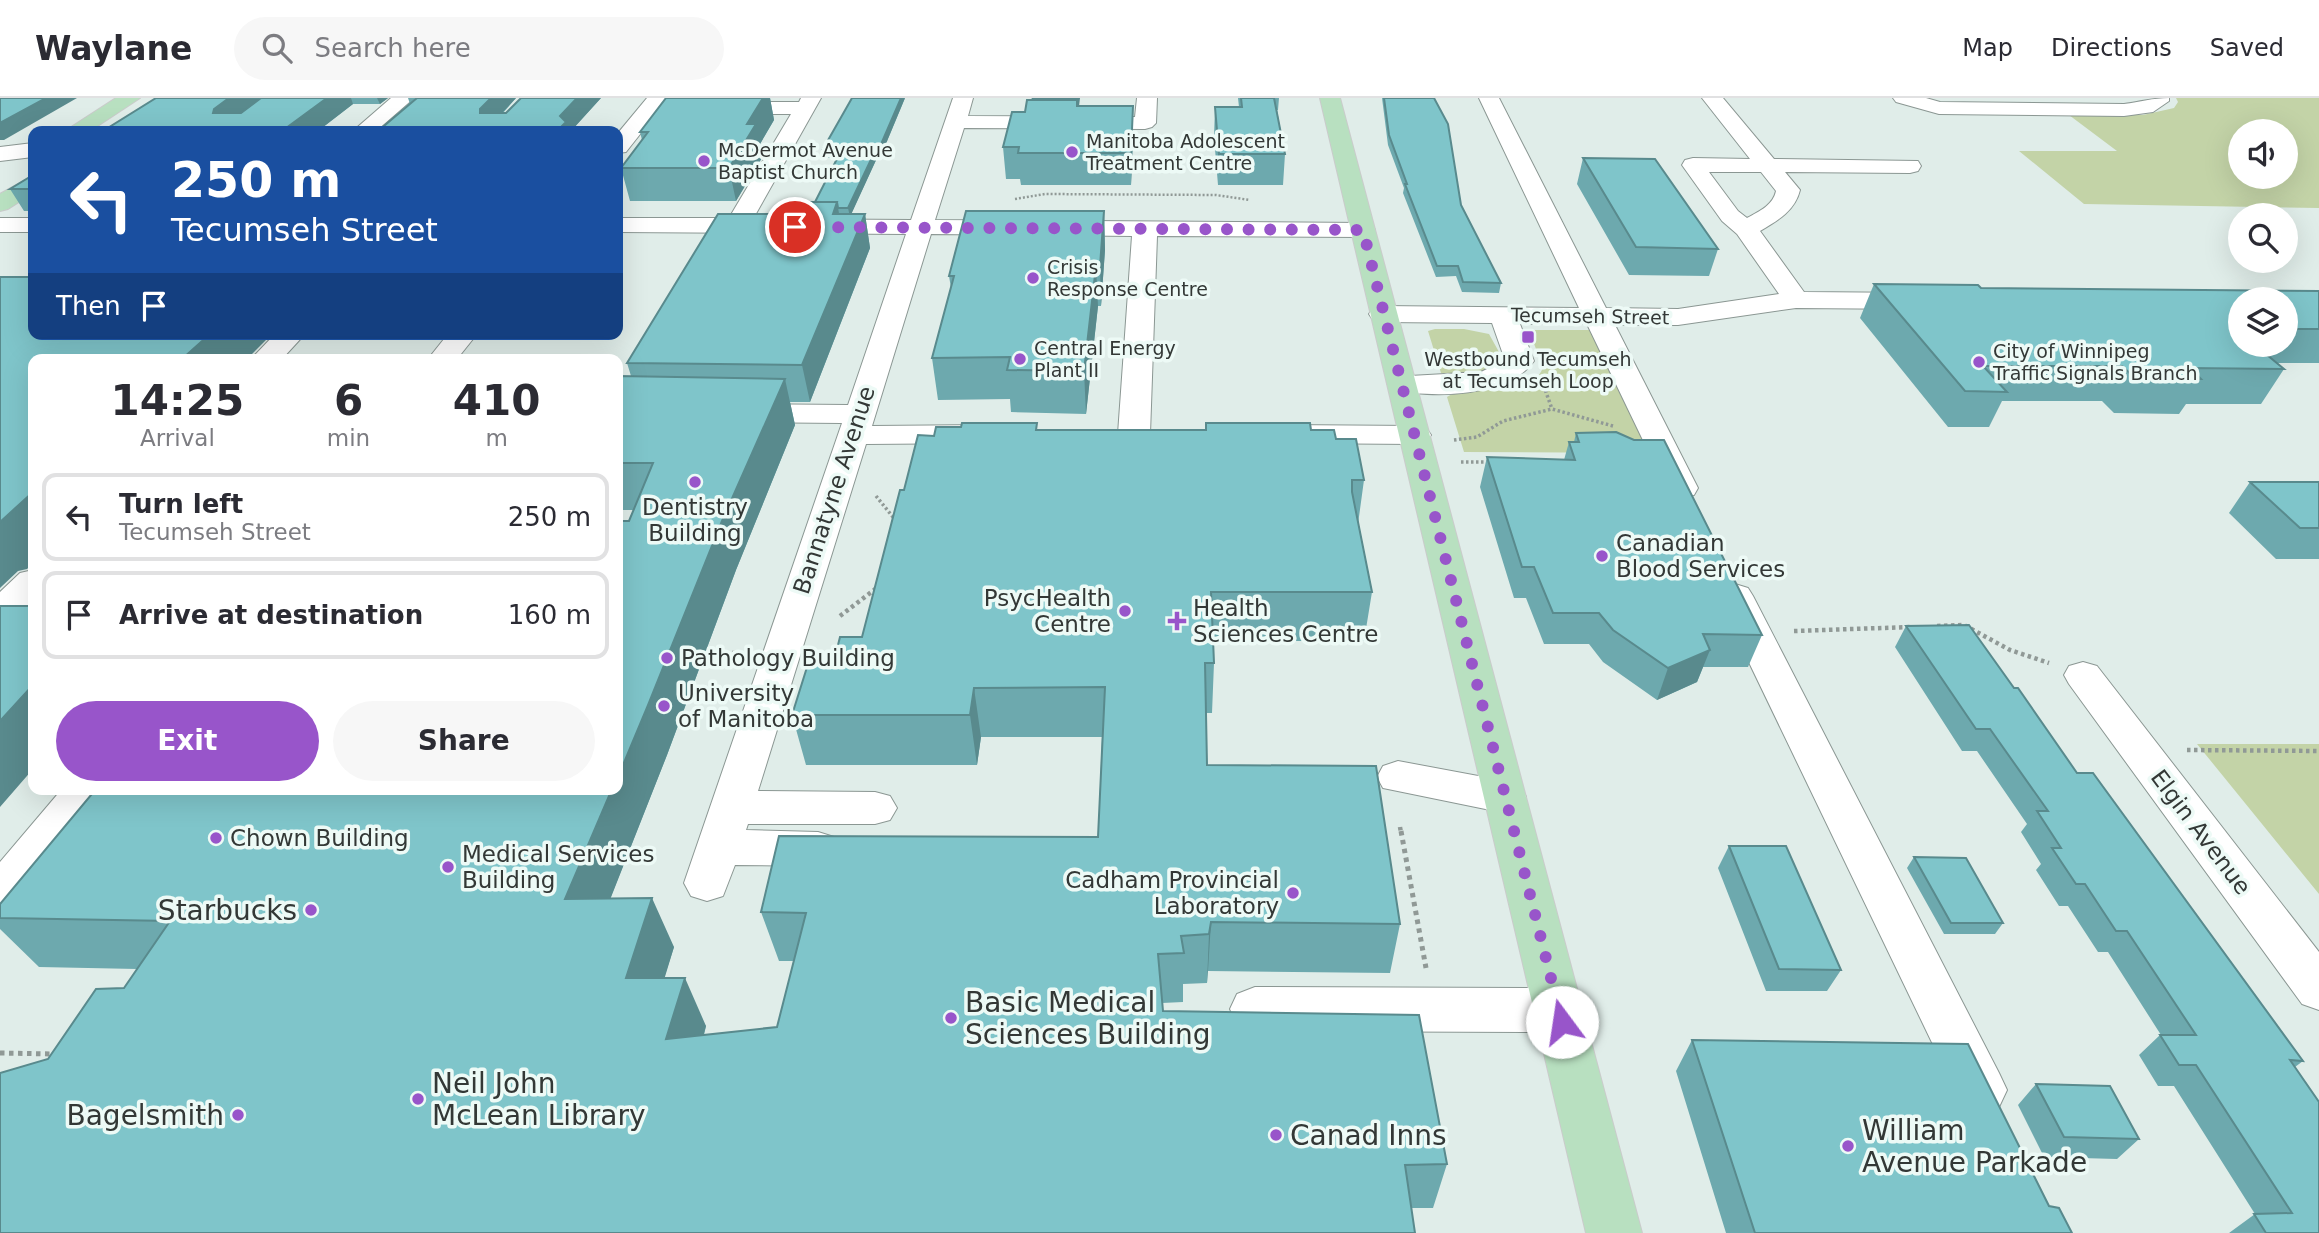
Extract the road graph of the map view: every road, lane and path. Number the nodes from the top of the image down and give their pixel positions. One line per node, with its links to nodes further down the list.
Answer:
1 (130, 98): 14 (main road)
2 (404, 98): 15 (street)
3 (963, 98): 13 (street, Bannatyne Avenue)
4 (1147, 98): 13 (street)
5 (1330, 98): 35 (main road)
6 (1489, 98): 41 (street)
7 (1713, 98): 20 (street)
8 (1903, 98): 12 (street)
9 (2159, 98): 12 (street)
10 (654, 103): 11 (street); 16 (street)
11 (808, 103): 30 (street)
12 (1975, 103)
13 (955, 122): 31 (street, Bannatyne Avenue)
14 (84, 126)
15 (369, 126)
16 (623, 141)
17 (28, 151): 18 (street)
18 (0, 155)
19 (28, 160): 22 (main road)
20 (1769, 165): 21 (street); 33 (street); 33 (street)
21 (1910, 166)
22 (0, 177)
23 (28, 186): 25 (main road)
24 (1012, 200): 26 (path)
25 (0, 204)
26 (1256, 209)
27 (0, 225): 28 (street)
28 (28, 225)
29 (692, 226): 30 (street); 34 (street); 36 (street)
30 (737, 226): 31 (street)
31 (919, 228): 32 (street); 48 (street, Bannatyne Avenue)
32 (1145, 229): 35 (street); 50 (street)
33 (1746, 229): 37 (street)
34 (623, 230)
35 (1363, 230): 39 (main road)
36 (678, 248)
37 (1796, 300): 38 (street, Tecumseh Street); 41 (street, Tecumseh Street)
38 (1945, 301)
39 (1383, 314): 40 (street, Tecumseh Street); 46 (main road)
40 (1503, 315): 41 (street, Tecumseh Street); 46 (street)
41 (1597, 316): 53 (street)
42 (285, 340): 44 (street)
43 (458, 340): 45 (street)
44 (270, 354)
45 (446, 354)
46 (1402, 383): 52 (main road)
47 (712, 412): 48 (street)
48 (855, 425): 49 (street); 77 (street, Bannatyne Avenue)
49 (1014, 434)
50 (1134, 434)
51 (1253, 434): 52 (street)
52 (1434, 438): 53 (path); 74 (main road)
53 (1659, 442): 57 (street)
54 (1502, 461): 55 (path)
55 (1461, 462)
56 (876, 496): 58 (path)
57 (1695, 516)
58 (902, 529)
59 (1720, 565): 66 (street)
60 (885, 581): 63 (path)
61 (28, 586): 62 (street)
62 (0, 613)
63 (840, 616)
64 (1922, 626): 66 (path)
65 (1936, 626): 69 (path)
66 (1750, 627): 86 (street)
67 (718, 653): 68 (path)
68 (754, 653)
69 (2083, 675): 70 (street, Elgin Avenue)
70 (2139, 750): 71 (path); 81 (street, Elgin Avenue)
71 (2319, 751)
72 (1398, 778): 74 (street)
73 (82, 795): 79 (street)
74 (1506, 797): 82 (main road)
75 (876, 808): 77 (street)
76 (1400, 827): 80 (path)
77 (719, 846): 78 (street)
78 (818, 849)
79 (0, 894)
80 (1427, 976)
81 (2319, 989)
82 (1546, 1003): 83 (street); 87 (main road)
83 (1255, 1009)
84 (0, 1053): 85 (path)
85 (66, 1054)
86 (1997, 1122)
87 (1614, 1233)

